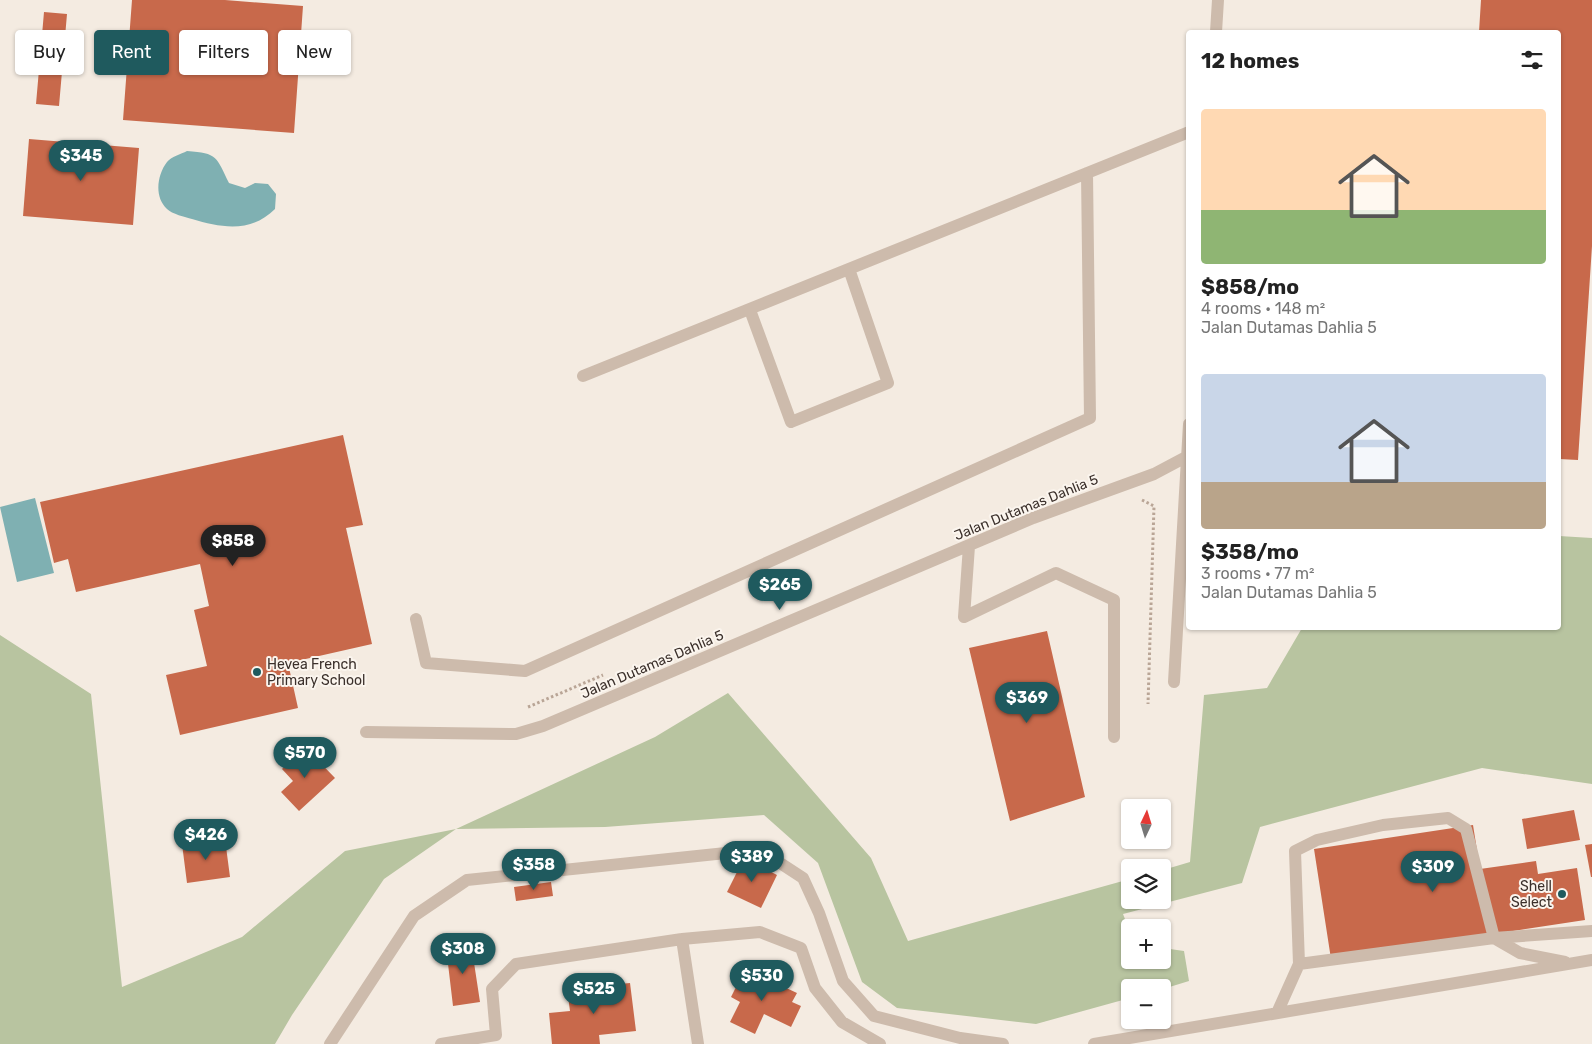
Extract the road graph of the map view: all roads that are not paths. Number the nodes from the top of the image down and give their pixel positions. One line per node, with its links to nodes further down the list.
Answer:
1 (1218, 0): 2 (street)
2 (1216, 30)
3 (1186, 133): 4 (street)
4 (1087, 173): 5 (street); 10 (street)
5 (849, 270): 6 (street); 6 (street)
6 (750, 310): 7 (street)
7 (583, 376)
8 (1186, 457): 9 (street, Jalan Dutamas Dahlia 5); 11 (street)
9 (969, 546): 12 (street, Jalan Dutamas Dahlia 5); 13 (street)
10 (416, 619)
11 (1174, 682)
12 (366, 732)
13 (1114, 737)
14 (1592, 931): 15 (street)
15 (1494, 938): 18 (street); 19 (street); 19 (street)
16 (682, 939): 21 (street); 23 (street); 24 (street)
17 (1592, 960): 18 (street)
18 (1573, 963): 20 (street)
19 (1298, 964): 20 (street)
20 (1276, 1013): 26 (street)
21 (877, 1043)
22 (330, 1044): 25 (street)
23 (441, 1044)
24 (698, 1044)
25 (1003, 1044)
26 (1094, 1044)

